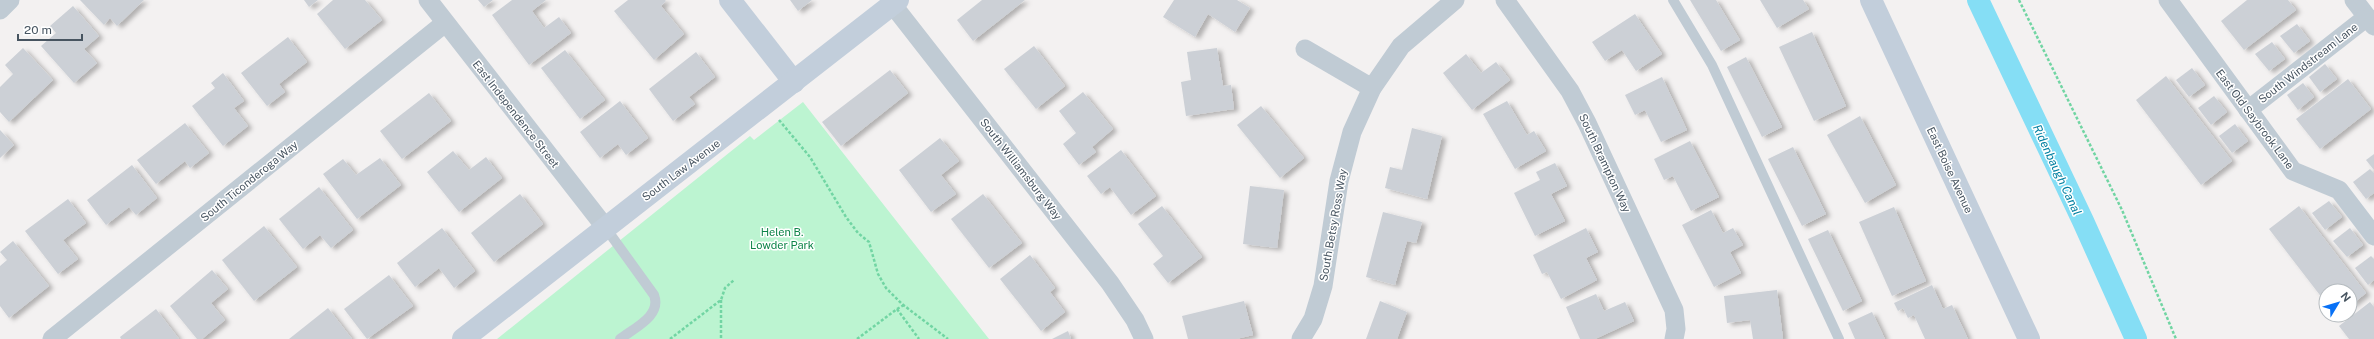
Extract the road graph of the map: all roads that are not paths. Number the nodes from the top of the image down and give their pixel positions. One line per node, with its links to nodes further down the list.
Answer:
1 (10, 0): 11 (street)
2 (428, 0): 12 (street, East Independence Street)
3 (730, 0): 15 (street)
4 (1455, 0): 16 (street, South Betsy Ross Way)
5 (1505, 0): 25 (street, South Brampton Way)
6 (1673, 0): 26 (lane)
7 (1871, 0): 27 (street, East Boise Avenue)
8 (2168, 0): 17 (street, East Old Saybrook Lane)
9 (2354, 0): 13 (street)
10 (895, 2): 15 (street, South Law Avenue); 23 (street, South Williamsburg Way)
11 (0, 10)
12 (445, 22): 18 (street, East Independence Street); 20 (street, South Ticonderoga Way)
13 (2371, 22): 17 (street, South Windstream Lane)
14 (1305, 49): 16 (street)
15 (794, 82): 18 (street, South Law Avenue)
16 (1372, 88): 24 (street, South Betsy Ross Way)
17 (2248, 110): 19 (street, East Old Saybrook Lane)
18 (605, 228): 21 (street, South Law Avenue); 22 (lane)
19 (2374, 236)
20 (52, 339)
21 (463, 339)
22 (620, 339)
23 (1144, 339)
24 (1301, 339)
25 (1674, 339)
26 (1839, 339)
27 (2029, 339)

